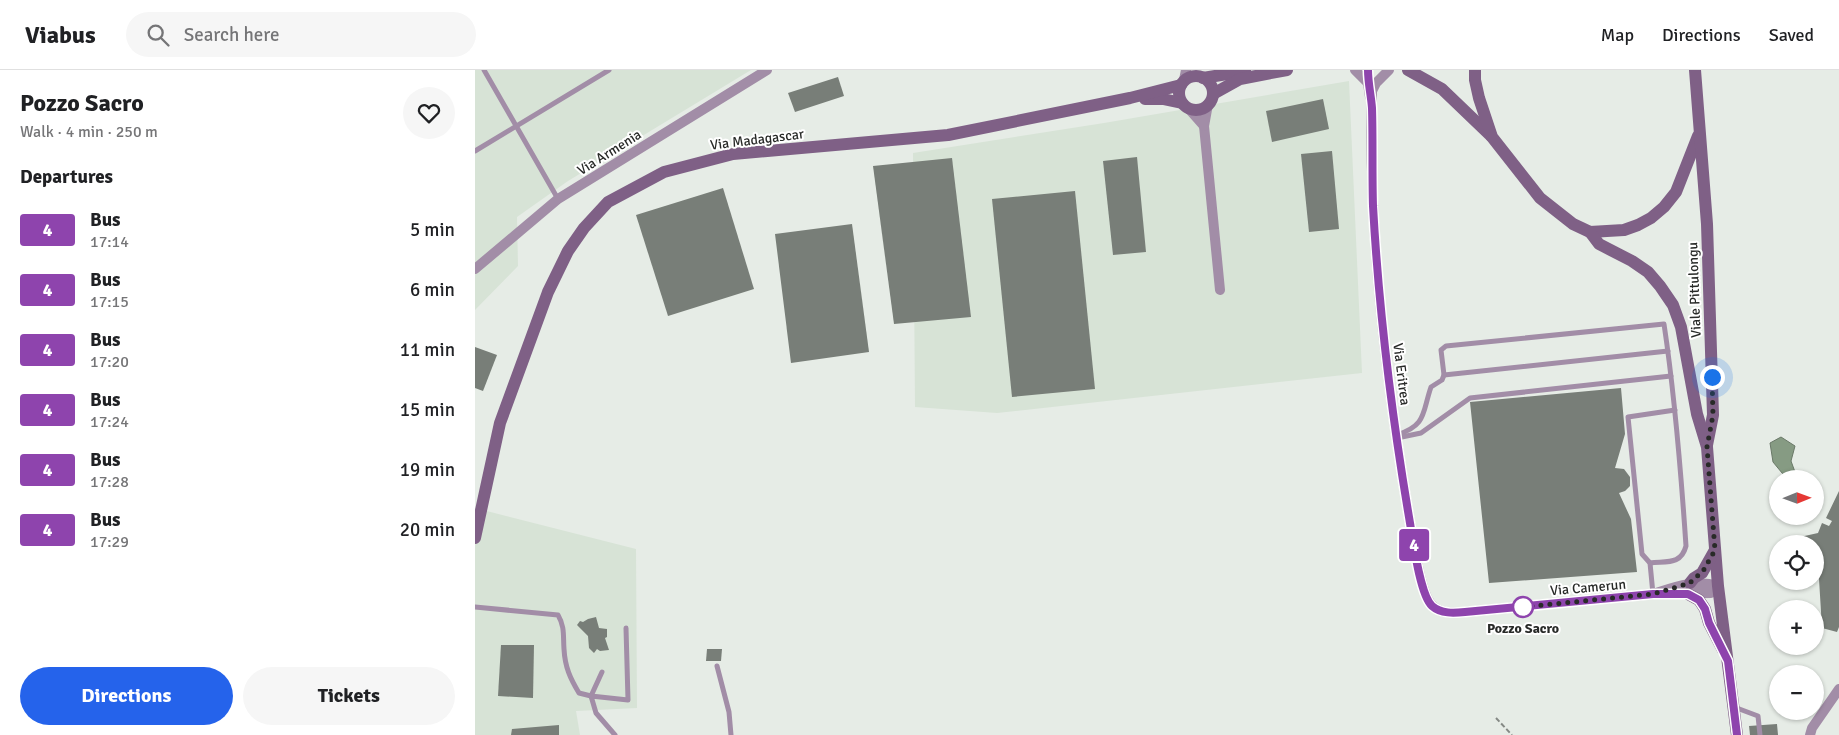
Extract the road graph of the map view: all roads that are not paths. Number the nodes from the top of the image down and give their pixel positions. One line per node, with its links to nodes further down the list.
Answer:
1 (484, 70): 19 (lane)
2 (609, 70): 19 (lane)
3 (767, 70): 24 (street, Via Armenia)
4 (1250, 70): 12 (main road)
5 (1287, 70): 16 (main road)
6 (1355, 70): 14 (street)
7 (1368, 70): 14 (street, Via Eritrea)
8 (1389, 70): 17 (street, Via Eritrea)
9 (1408, 70): 22 (main road)
10 (1475, 70): 22 (main road)
11 (1695, 70): 21 (main road, Viale Pittulongu)
12 (1201, 75): 13 (main road); 16 (main road)
13 (1184, 78): 15 (main road, Via Madagascar); 18 (main road)
14 (1368, 83): 17 (street, Via Eritrea)
15 (1130, 98): 18 (main road, Via Madagascar); 34 (main road, Via Madagascar)
16 (1211, 99): 18 (main road); 20 (street)
17 (1372, 105): 32 (street, Via Eritrea)
18 (1185, 106): 20 (street)
19 (516, 126): 23 (lane); 24 (lane)
20 (1204, 126): 27 (street)
21 (1699, 131): 25 (main road); 33 (main road, Viale Pittulongu)
22 (1492, 137): 25 (main road, Viale Pittulongu)
23 (475, 151)
24 (559, 199): 26 (street, Via Armenia)
25 (1589, 232): 33 (main road, Viale Pittulongu)
26 (475, 270)
27 (1220, 290)
28 (1668, 351): 29 (lane); 29 (lane); 30 (lane)
29 (1444, 375): 32 (lane)
30 (1671, 376): 31 (lane); 32 (lane)
31 (1675, 410): 36 (lane); 36 (lane)
32 (1396, 437): 41 (street, Via Eritrea)
33 (1707, 447): 35 (main road, Viale Pittulongu)
34 (475, 538)
35 (1715, 550): 37 (main road, Viale Pittulongu); 38 (main road)
36 (1650, 563): 39 (lane)
37 (1718, 586): 38 (street, Via Camerun); 43 (main road, Viale Pittulongu)
38 (1689, 588): 39 (street, Via Camerun); 43 (main road)
39 (1653, 594): 41 (street, Via Camerun)
40 (475, 607): 47 (lane)
41 (1437, 608)
42 (626, 628): 47 (lane)
43 (1728, 661): 48 (main road, Viale Pittulongu)
44 (717, 666): 50 (lane)
45 (602, 672): 47 (lane)
46 (1839, 689): 53 (street)
47 (591, 696): 49 (lane)
48 (1734, 707): 51 (main road, Viale Pittulongu); 52 (lane)
49 (615, 735)
50 (731, 735)
51 (1737, 735)
52 (1760, 735)
53 (1810, 735)

